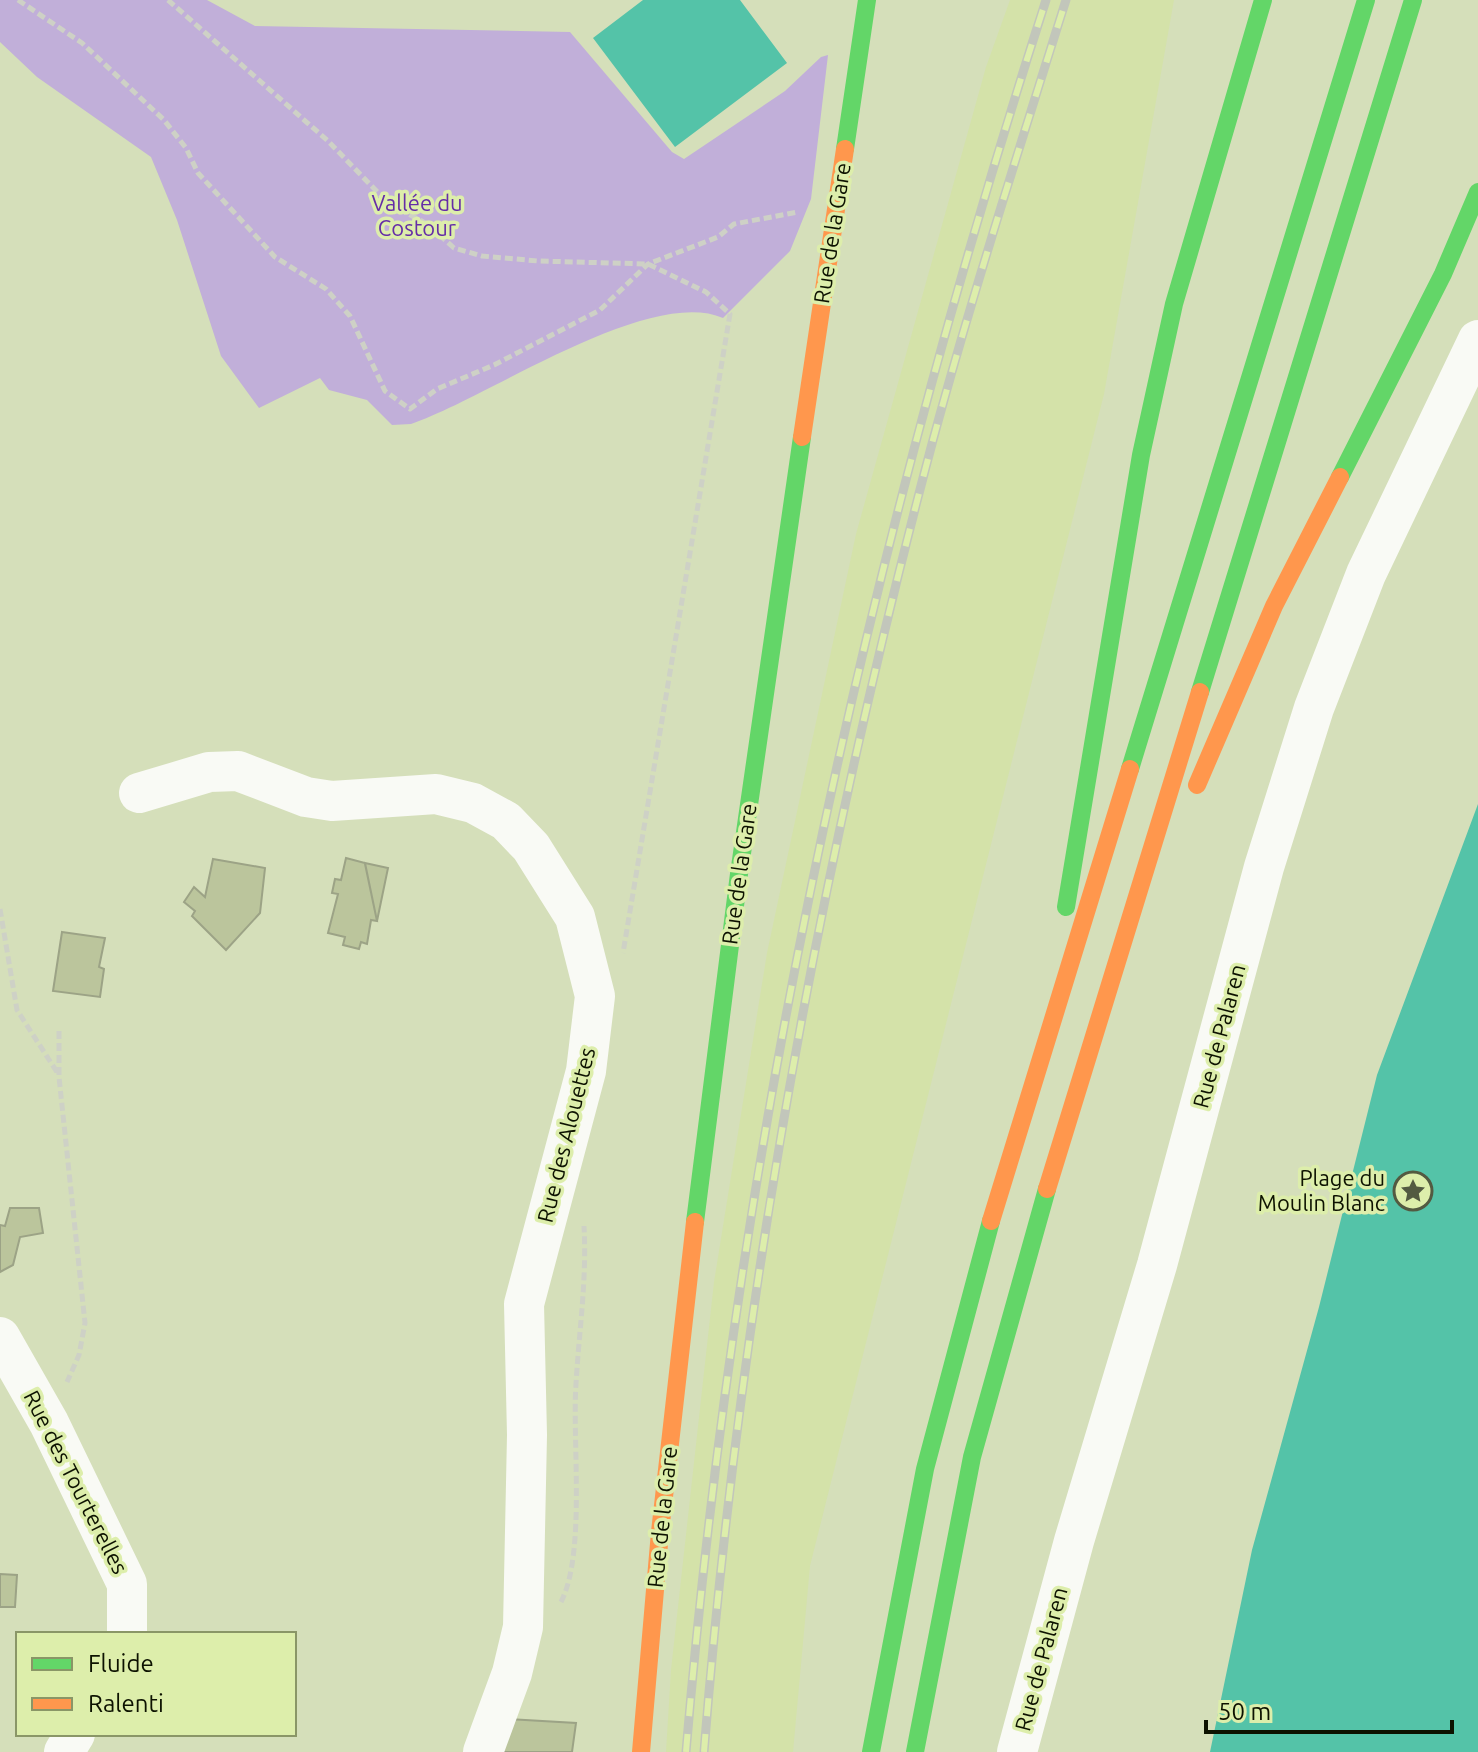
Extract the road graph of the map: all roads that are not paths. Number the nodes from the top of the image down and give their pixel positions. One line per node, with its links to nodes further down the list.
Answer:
1 (867, 0): 15 (main road, Rue de la Gare)
2 (1263, 0): 11 (main road)
3 (1366, 0): 11 (main road)
4 (1413, 0): 10 (main road)
5 (1478, 192): 8 (main road)
6 (1478, 340): 18 (street, Rue de Palaren)
7 (139, 793): 14 (street, Rue des Alouettes)
8 (1188, 804)
9 (1176, 833): 10 (main road)
10 (1108, 989): 17 (main road)
11 (1050, 1029): 16 (main road)
12 (0, 1337): 13 (street, Rue des Tourterelles)
13 (127, 1632)
14 (483, 1752)
15 (641, 1752)
16 (871, 1752)
17 (915, 1752)
18 (1017, 1752)

